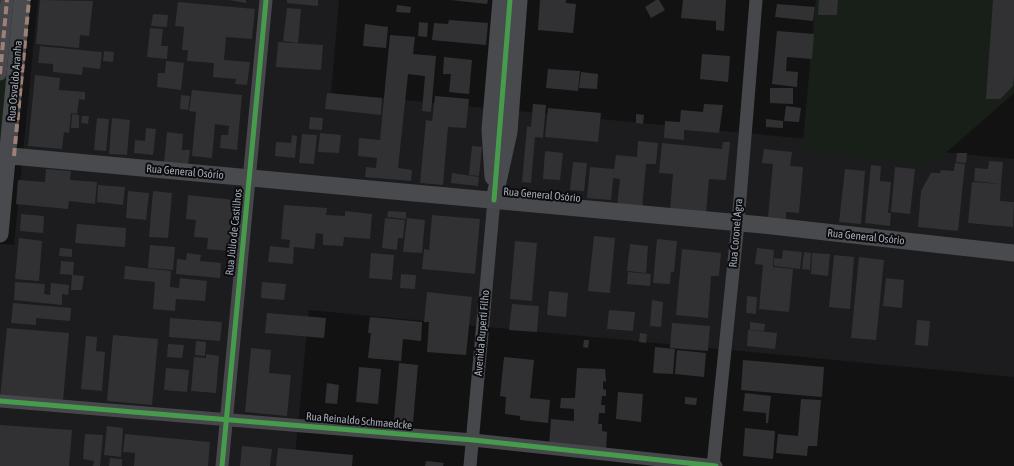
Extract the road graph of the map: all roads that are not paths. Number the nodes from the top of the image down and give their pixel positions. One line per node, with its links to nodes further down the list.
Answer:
1 (7, 0): 8 (street)
2 (22, 0): 9 (main road, Rua Osvaldo Aranha)
3 (30, 0): 9 (street)
4 (266, 0): 10 (street, Rua Júlio de Castilhos)
5 (501, 0): 11 (main road, Avenida Ruperti Filho)
6 (518, 0): 11 (main road, Avenida Ruperti Filho)
7 (756, 0): 12 (street, Rua Coronel Agra)
8 (0, 74)
9 (7, 155): 10 (main road, Rua General Osório); 13 (main road, Rua Osvaldo Aranha)
10 (249, 178): 11 (main road, Rua General Osório); 16 (street, Rua Júlio de Castilhos)
11 (494, 200): 12 (main road, Rua General Osório); 17 (street, Avenida Ruperti Filho)
12 (738, 223): 14 (main road, Rua General Osório); 20 (street, Rua Coronel Agra)
13 (0, 234)
14 (1014, 253)
15 (0, 401): 16 (street, Rua Reinaldo Schmaedcke)
16 (226, 420): 17 (street, Rua Reinaldo Schmaedcke); 18 (street, Rua Júlio de Castilhos)
17 (473, 440): 19 (street, Avenida Ruperti Filho); 20 (street, Rua Reinaldo Schmaedcke)
18 (222, 466)
19 (470, 466)
20 (714, 466)

